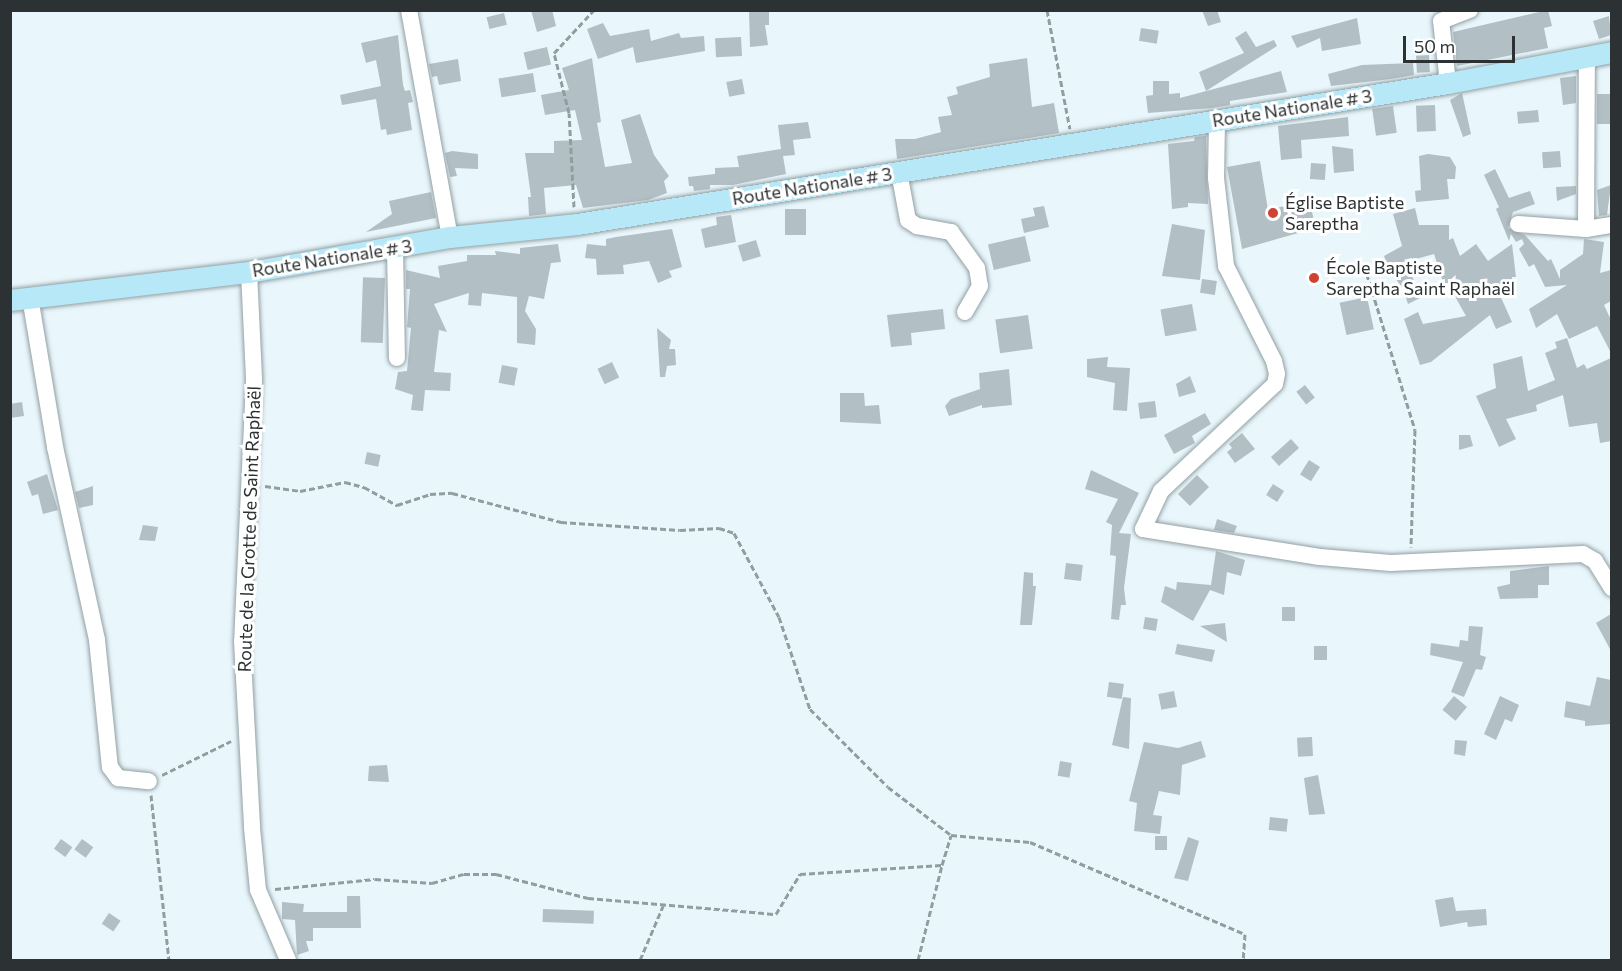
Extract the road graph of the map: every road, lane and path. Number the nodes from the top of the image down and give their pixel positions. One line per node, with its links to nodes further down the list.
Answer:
1 (409, 10): 15 (street)
2 (594, 10): 11 (path)
3 (1047, 10): 9 (path)
4 (1470, 10): 7 (street)
5 (1611, 52): 6 (main road, Route Nationale # 3)
6 (1587, 57): 7 (main road, Route Nationale # 3); 14 (street)
7 (1448, 84): 8 (main road, Route Nationale # 3)
8 (1217, 121): 9 (main road, Route Nationale # 3); 23 (street)
9 (1073, 145): 10 (main road, Route Nationale # 3)
10 (899, 172): 11 (main road, Route Nationale # 3); 20 (street)
11 (577, 224): 15 (main road, Route Nationale # 3)
12 (1518, 224): 14 (street)
13 (1611, 225): 14 (street)
14 (1586, 229)
15 (450, 237): 16 (main road, Route Nationale # 3)
16 (394, 248): 18 (main road, Route Nationale # 3); 21 (street)
17 (1364, 266): 23 (path)
18 (249, 272): 19 (main road, Route Nationale # 3); 22 (street, Route de la Grotte de Saint Raphaël)
19 (20, 299): 26 (street)
20 (965, 312)
21 (397, 358)
22 (249, 482): 25 (street, Route de la Grotte de Saint Raphaël); 27 (path)
23 (1410, 563): 24 (street)
24 (1611, 588)
25 (247, 734): 26 (path); 29 (street, Route de la Grotte de Saint Raphaël)
26 (149, 781): 31 (path)
27 (951, 835): 28 (path); 35 (path)
28 (942, 865): 30 (path); 34 (path)
29 (258, 890): 30 (path); 32 (street, Route de la Grotte de Saint Raphaël)
30 (663, 906): 33 (path)
31 (169, 960)
32 (288, 960)
33 (640, 960)
34 (918, 960)
35 (1243, 960)

